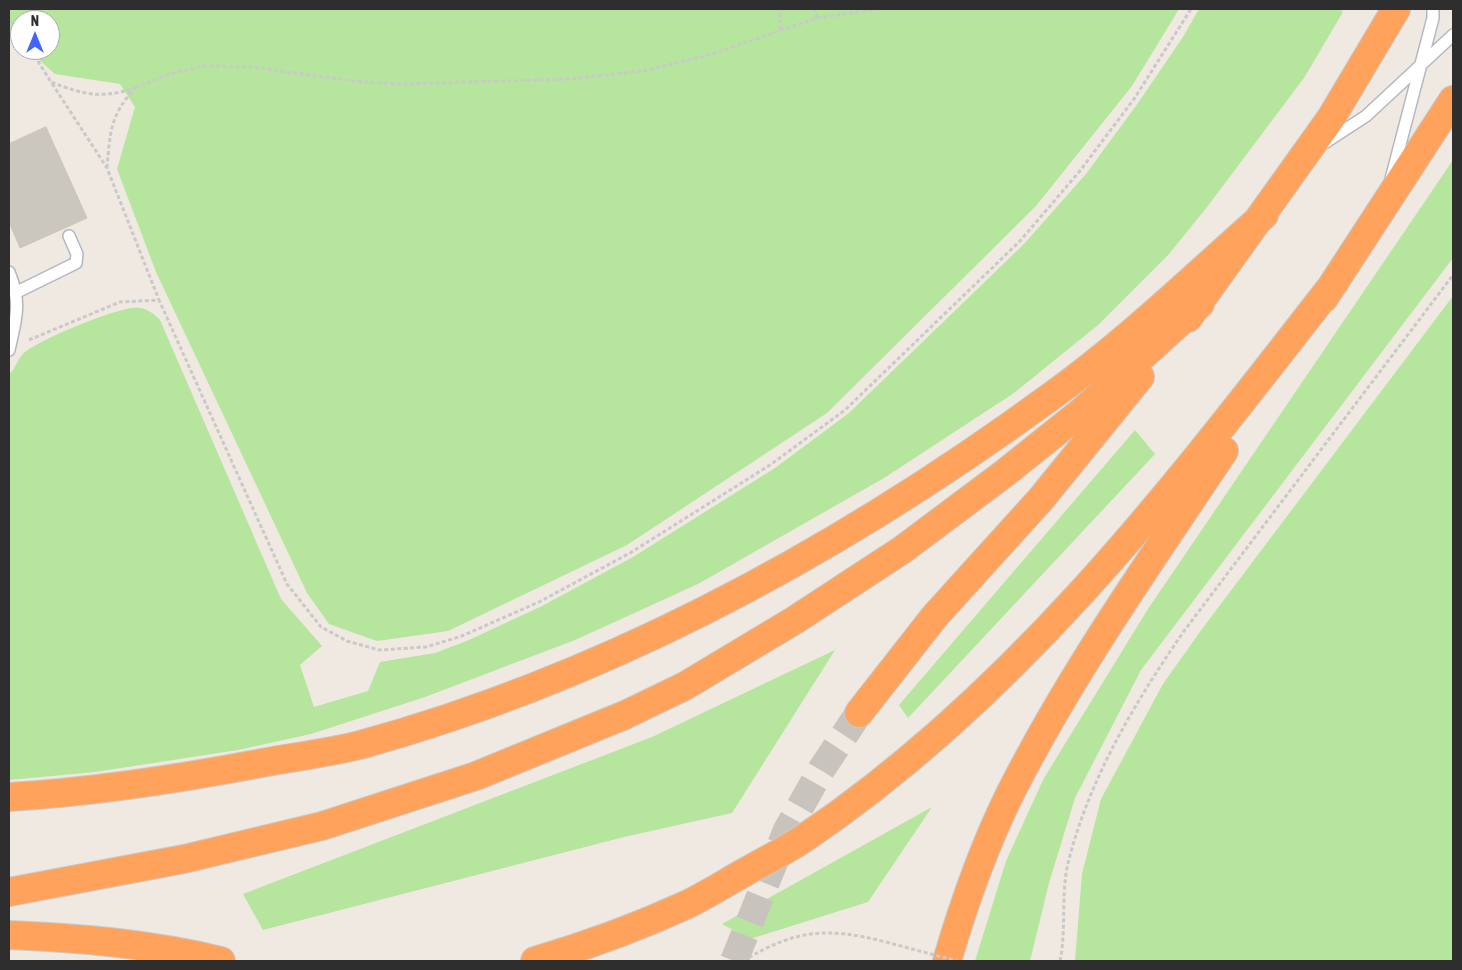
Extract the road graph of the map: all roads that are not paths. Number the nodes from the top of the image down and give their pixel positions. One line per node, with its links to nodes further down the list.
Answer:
1 (1396, 9): 6 (highway)
2 (1433, 9): 4 (lane)
3 (1453, 34): 4 (lane)
4 (1421, 66): 6 (lane); 7 (lane)
5 (1453, 100): 7 (highway)
6 (1304, 157): 8 (highway)
7 (1383, 211): 11 (highway)
8 (1264, 215): 13 (highway); 16 (highway)
9 (69, 236): 12 (lane)
10 (9, 272): 12 (lane)
11 (1335, 282): 20 (highway); 21 (highway)
12 (17, 292): 14 (lane)
13 (1200, 304): 15 (highway); 17 (highway)
14 (9, 350)
15 (859, 713)
16 (9, 796)
17 (9, 892)
18 (9, 935): 19 (highway)
19 (221, 961)
20 (535, 961)
21 (947, 961)

